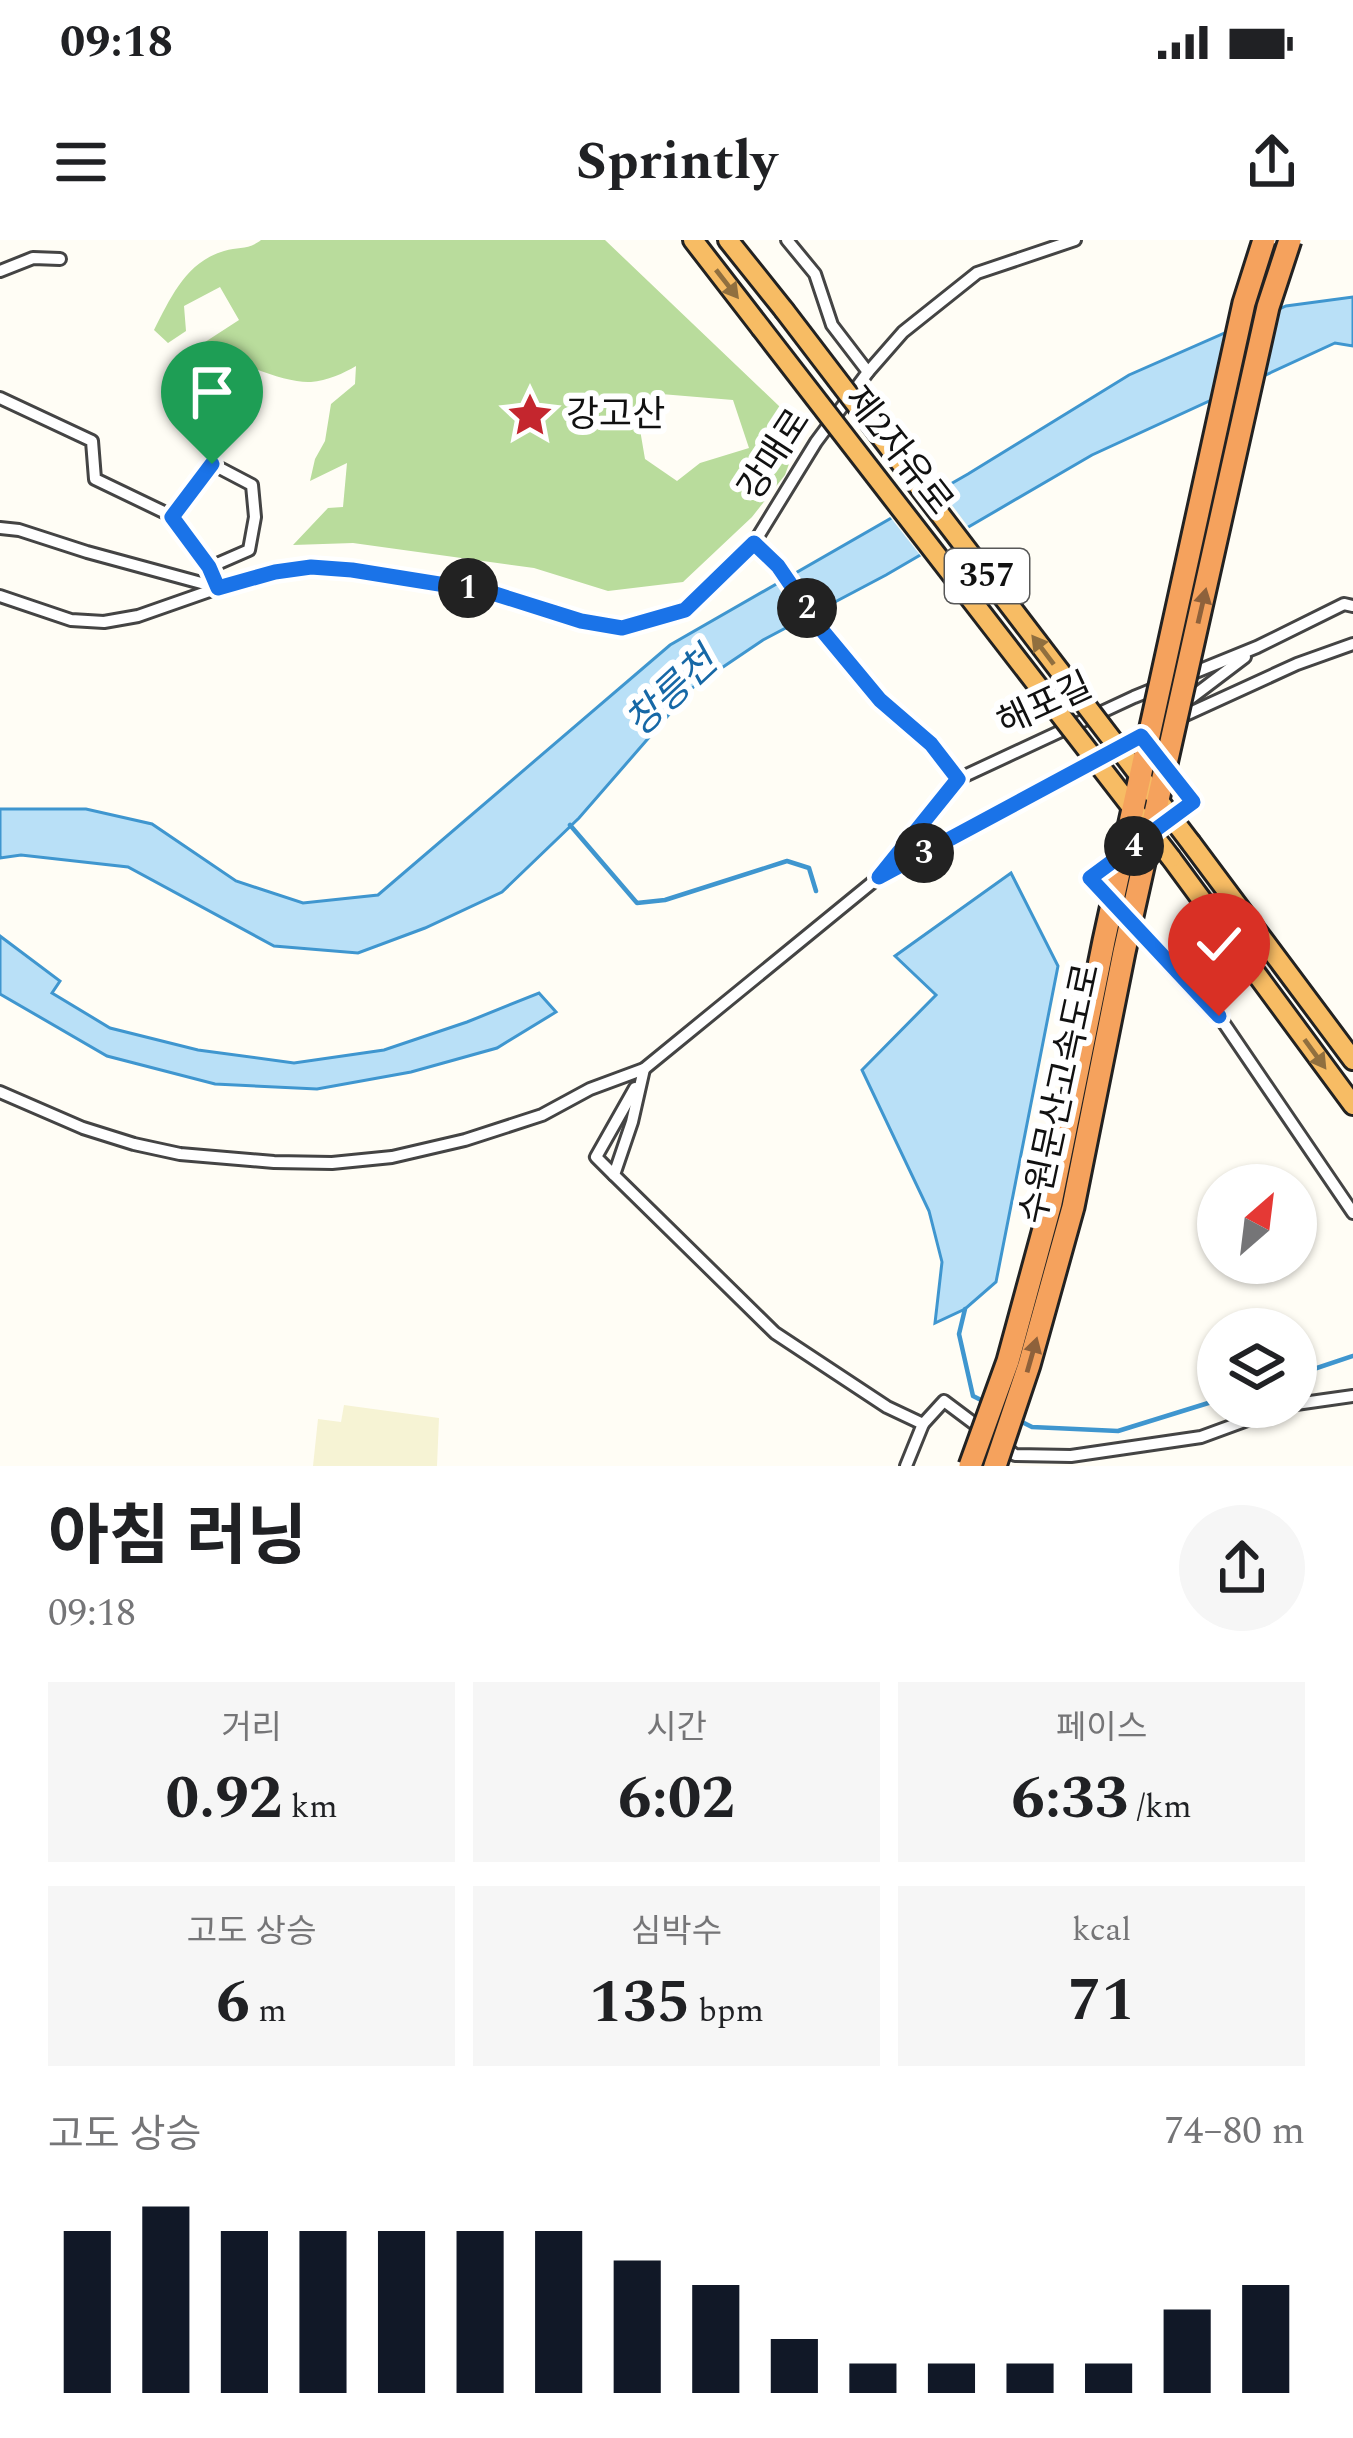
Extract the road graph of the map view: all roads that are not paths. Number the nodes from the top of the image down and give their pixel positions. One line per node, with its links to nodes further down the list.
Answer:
1 (693, 240): 26 (highway, 제2자유로 / 357, one-way to 26, bridge)
2 (728, 240): 23 (highway, 제2자유로 / 357, one-way to 2, bridge)
3 (788, 240): 9 (street)
4 (1076, 240): 9 (street, 강매로)
5 (1264, 240): 34 (highway, 수원문산고속도로, bridge)
6 (1290, 240): 35 (highway, 수원문산고속도로, one-way to 6, bridge)
7 (60, 259): 8 (street)
8 (0, 272)
9 (868, 372): 13 (street, 강매로)
10 (0, 398): 11 (street)
11 (172, 517): 14 (street); 14 (street)
12 (0, 528): 15 (street)
13 (754, 543): 15 (street, 강매로); 21 (street)
14 (209, 567): 15 (street)
15 (218, 588): 16 (street, 강매로)
16 (0, 596)
17 (1353, 606): 19 (street, 해포길)
18 (1353, 644): 20 (street)
19 (1257, 647): 20 (street); 21 (street, 해포길)
20 (1141, 736): 22 (street); 28 (street)
21 (958, 779): 22 (street, 해포길)
22 (879, 877): 24 (street, 해포길)
23 (1353, 1060)
24 (644, 1070): 25 (street); 27 (street); 27 (street)
25 (0, 1092)
26 (1353, 1106)
27 (614, 1175): 31 (street)
28 (1353, 1213)
29 (1353, 1396): 30 (street)
30 (1317, 1401)
31 (923, 1424): 32 (street); 33 (street)
32 (1226, 1428)
33 (906, 1466)
34 (970, 1466)
35 (995, 1466)

